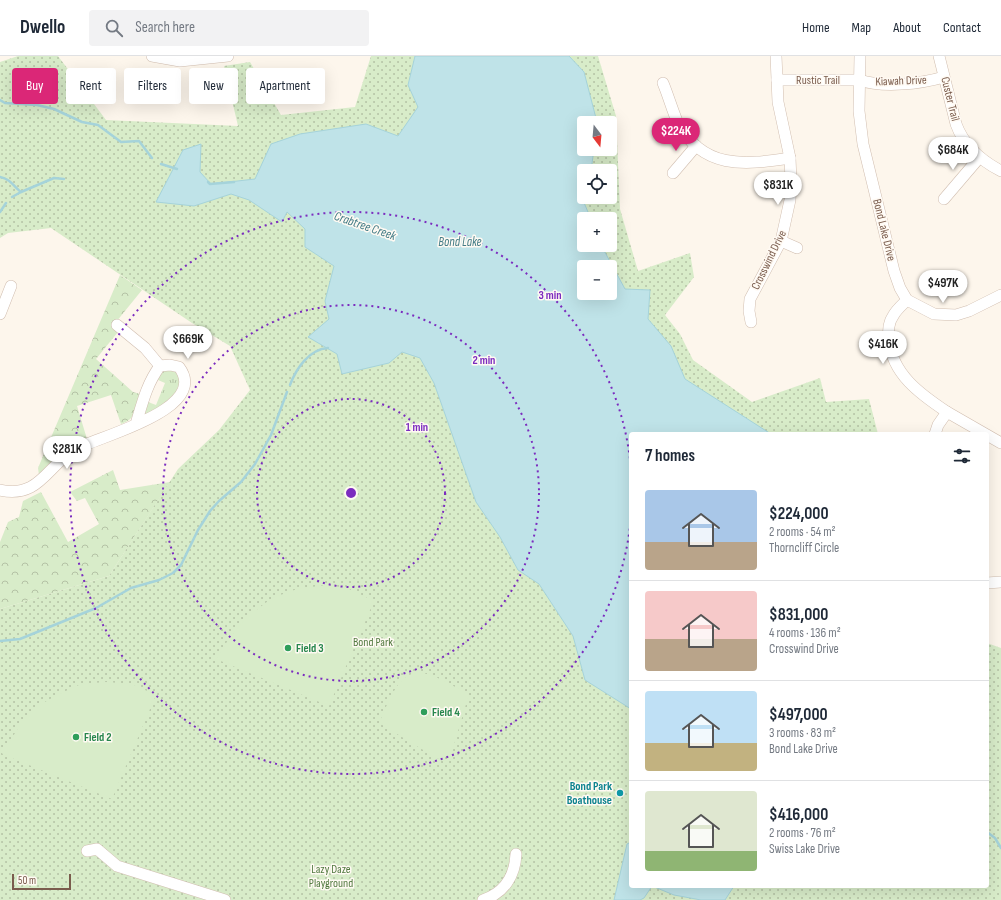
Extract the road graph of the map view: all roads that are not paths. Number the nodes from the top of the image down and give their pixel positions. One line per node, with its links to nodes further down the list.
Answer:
1 (152, 56): 2 (street)
2 (228, 56)
3 (776, 56): 7 (street, Crosswind Drive)
4 (860, 56): 8 (street, Bond Lake Drive)
5 (939, 56): 6 (street, Custer Trail)
6 (944, 77): 8 (street, Kiawah Drive); 12 (street, Custer Trail)
7 (777, 80): 8 (street, Rustic Trail); 11 (street, Crosswind Drive)
8 (859, 80): 20 (street, Bond Lake Drive)
9 (664, 83): 10 (street)
10 (696, 146): 11 (street); 14 (street)
11 (790, 158): 16 (street, Crosswind Drive)
12 (979, 158): 13 (street, Custer Trail); 15 (street)
13 (1001, 171)
14 (673, 173)
15 (944, 199)
16 (781, 241): 17 (street); 22 (street, Crosswind Drive)
17 (797, 248)
18 (11, 286): 21 (street)
19 (1001, 295): 20 (street)
20 (907, 300): 24 (street)
21 (0, 314)
22 (751, 322)
23 (117, 325): 26 (street)
24 (888, 338): 25 (street); 27 (street)
25 (868, 339)
26 (160, 366): 28 (street); 28 (street)
27 (947, 412): 29 (street); 30 (street)
28 (136, 424): 33 (street)
29 (936, 432)
30 (983, 432)
31 (989, 435): 32 (street)
32 (1001, 442)
33 (0, 490)
34 (1001, 582): 35 (street)
35 (989, 583)
36 (87, 851): 38 (street)
37 (516, 854): 39 (street)
38 (225, 900)
39 (483, 900)

